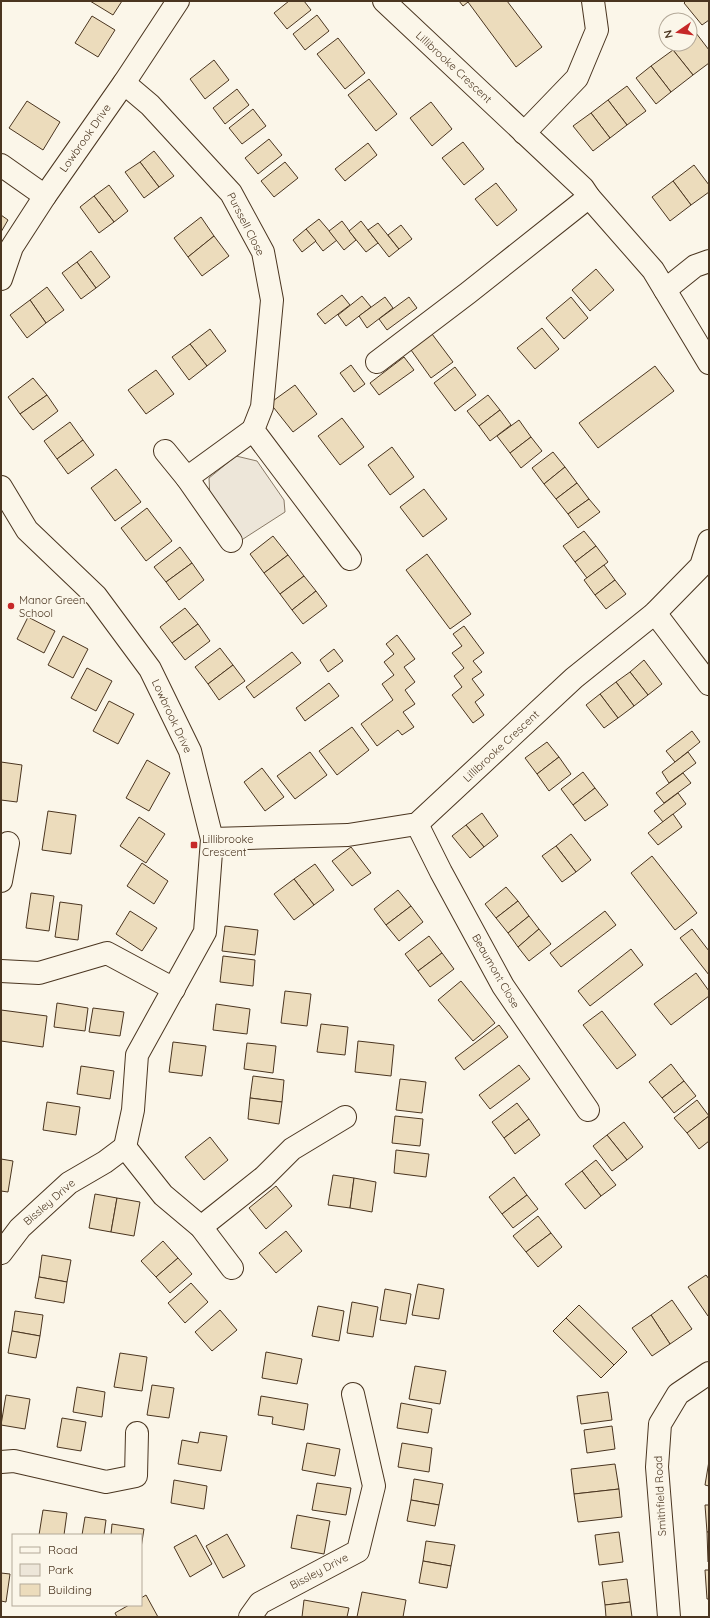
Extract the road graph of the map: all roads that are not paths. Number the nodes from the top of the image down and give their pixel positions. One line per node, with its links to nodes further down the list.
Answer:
1 (178, 1): 4 (street, Lowbrook Drive)
2 (384, 1): 5 (street, Lillibrooke Crescent)
3 (593, 1): 5 (street)
4 (124, 83): 7 (street, Lowbrook Drive); 14 (street, Purssell Close)
5 (524, 133): 8 (street, Lillibrooke Crescent)
6 (1, 165): 7 (street)
7 (45, 196): 10 (street, Lowbrook Drive)
8 (589, 197): 11 (street, Lillibrooke Crescent); 12 (street)
9 (709, 261): 11 (street)
10 (1, 279)
11 (665, 290): 13 (street, Lillibrooke Crescent)
12 (376, 362)
13 (709, 363)
14 (253, 430): 16 (street); 20 (street)
15 (165, 451): 16 (street)
16 (187, 478): 18 (street)
17 (1, 487): 24 (street, Lowbrook Drive)
18 (231, 541)
19 (709, 541): 21 (street, Lillibrooke Crescent)
20 (350, 559)
21 (655, 613): 22 (street); 23 (street, Lillibrooke Crescent)
22 (709, 684)
23 (417, 824): 24 (street); 29 (street, Beaumont Close)
24 (212, 839): 28 (street, Lowbrook Drive)
25 (8, 844): 26 (street)
26 (1, 881)
27 (1, 971): 28 (street)
28 (174, 989): 31 (street, Lowbrook Drive)
29 (588, 1110)
30 (345, 1117): 32 (street)
31 (125, 1147): 32 (street); 33 (street, Bissley Drive)
32 (201, 1227): 34 (street)
33 (1, 1253)
34 (232, 1268)
35 (709, 1373): 40 (street, Smithfield Road)
36 (353, 1394): 39 (street, Bissley Drive)
37 (137, 1433): 38 (street)
38 (1, 1462)
39 (250, 1617)
40 (669, 1617)

